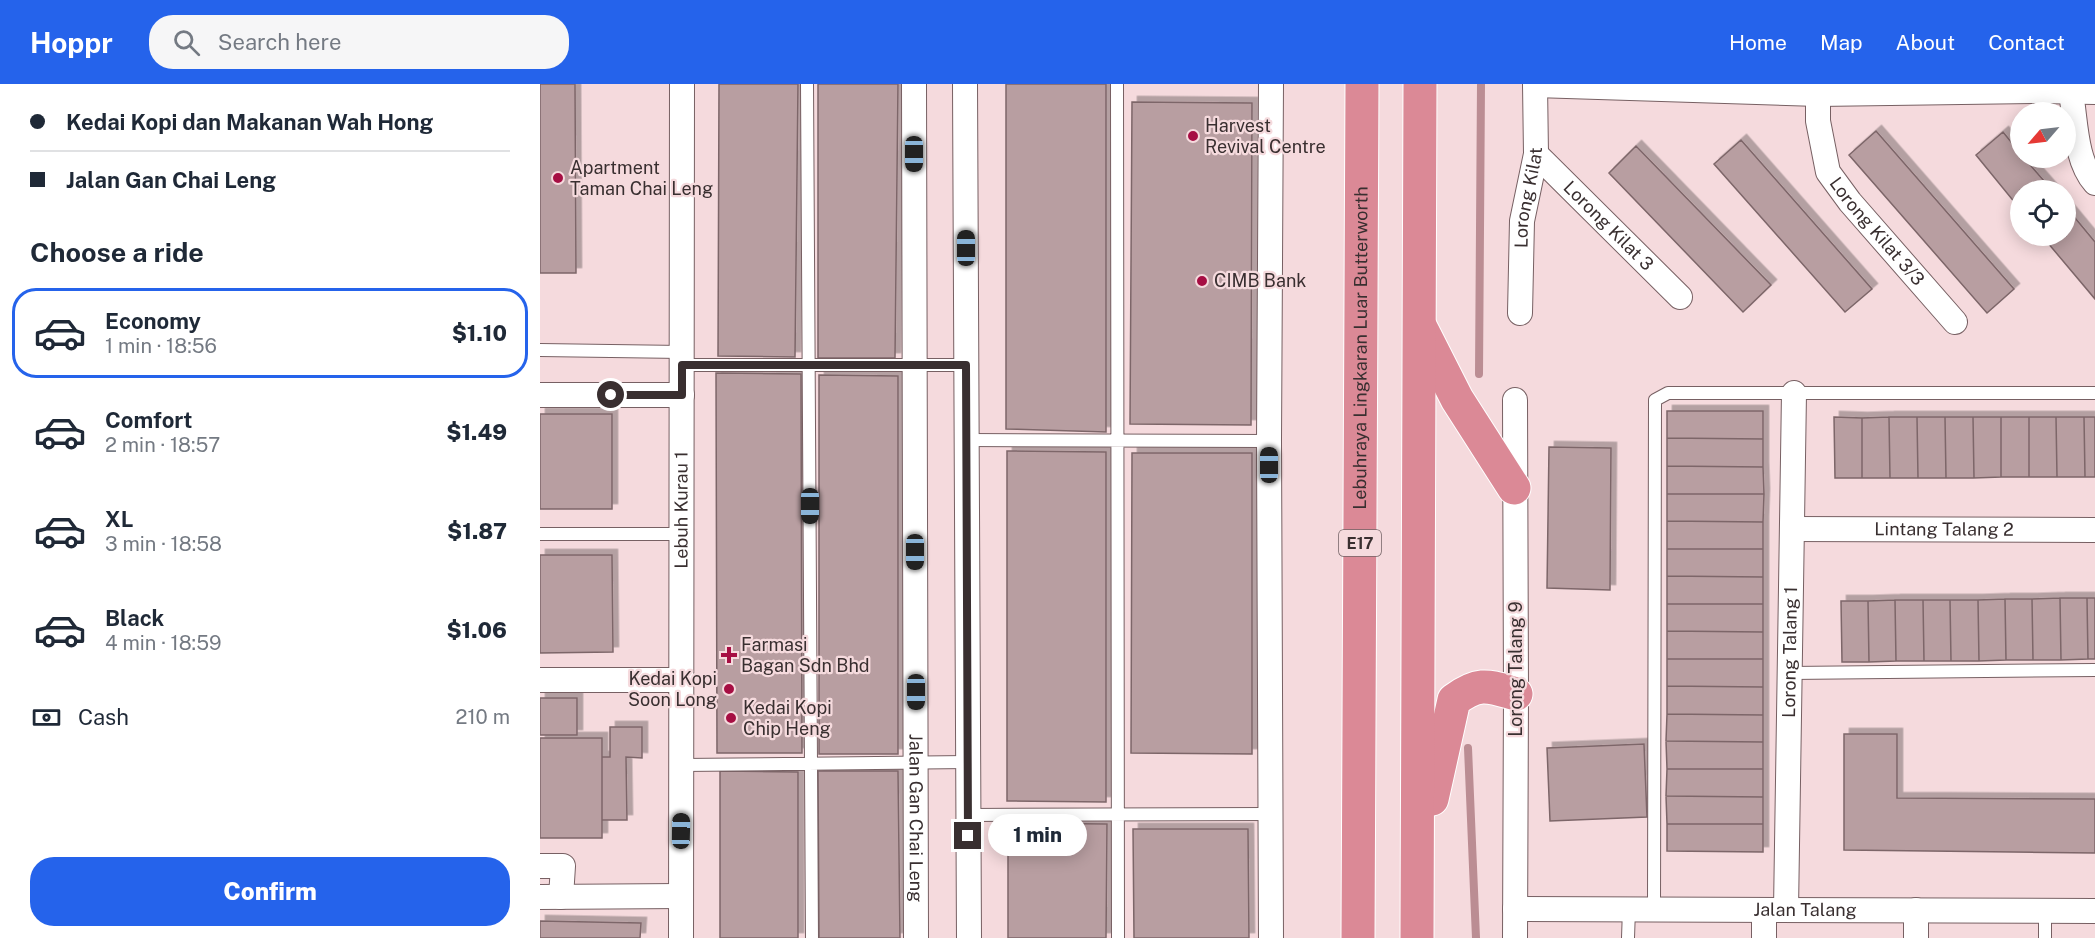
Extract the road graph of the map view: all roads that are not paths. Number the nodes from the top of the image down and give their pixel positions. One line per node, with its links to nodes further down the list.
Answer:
1 (682, 84): 21 (street, Lebuh Kurau 1)
2 (807, 84): 22 (lane)
3 (914, 84): 23 (street, Jalan Gan Chai Leng)
4 (965, 84): 24 (street)
5 (1117, 84): 31 (lane)
6 (1271, 84): 32 (street)
7 (1362, 84): 67 (highway, Lebuhraya Lingkaran Luar Butterworth / E17)
8 (1420, 84): 19 (highway)
9 (1535, 85): 11 (street); 14 (street, Lorong Kilat)
10 (2035, 87): 12 (street); 13 (street)
11 (1771, 88): 13 (street)
12 (2083, 92): 15 (street)
13 (1818, 94): 18 (street, Lorong Kilat 3/3)
14 (1536, 154): 16 (street, Lorong Kilat 3); 17 (street, Lorong Kilat)
15 (2095, 183)
16 (1680, 297)
17 (1520, 313)
18 (1955, 322)
19 (1418, 323): 33 (highway); 50 (highway)
20 (540, 350): 21 (lane)
21 (682, 358): 22 (lane); 28 (street, Lebuh Kurau 1)
22 (809, 364): 23 (lane); 45 (lane)
23 (915, 365): 24 (lane); 43 (street, Jalan Gan Chai Leng)
24 (966, 365): 30 (street)
25 (1794, 393): 26 (lane); 34 (street, Lorong Talang 1); 56 (lane)
26 (2095, 393)
27 (540, 395): 28 (street)
28 (682, 395): 37 (street, Lebuh Kurau 1)
29 (1515, 400): 33 (street, Lorong Talang 9)
30 (967, 440): 31 (lane); 44 (street)
31 (1116, 441): 32 (lane); 47 (lane)
32 (1269, 441): 48 (street)
33 (1514, 488): 42 (street, Lorong Talang 9)
34 (1792, 530): 35 (street, Lintang Talang 2); 39 (street, Lorong Talang 1)
35 (2095, 530)
36 (540, 534): 37 (lane)
37 (682, 534): 41 (street, Lebuh Kurau 1)
38 (2095, 670): 39 (lane)
39 (1790, 673): 57 (street, Lorong Talang 1)
40 (540, 680): 41 (street)
41 (682, 680): 46 (street, Lebuh Kurau 1)
42 (1516, 694): 50 (highway); 54 (street, Lorong Talang 9)
43 (916, 762): 44 (lane); 45 (lane); 63 (street, Jalan Gan Chai Leng)
44 (968, 762): 49 (street)
45 (811, 764): 46 (lane); 62 (lane)
46 (682, 765): 52 (street, Lebuh Kurau 1)
47 (1117, 814): 48 (lane); 49 (lane); 65 (lane)
48 (1269, 814): 66 (street)
49 (968, 815): 64 (street)
50 (1418, 861): 68 (highway)
51 (540, 866): 53 (street)
52 (681, 896): 53 (street); 61 (street, Lebuh Kurau 1)
53 (551, 897)
54 (1515, 909): 55 (street, Jalan Talang); 69 (street, Lorong Talang 9)
55 (1629, 909): 56 (street, Jalan Talang); 70 (lane)
56 (1654, 909): 57 (street, Jalan Talang)
57 (1775, 910): 58 (street, Jalan Talang); 71 (street, Lorong Talang 1)
58 (1916, 910): 59 (street, Jalan Talang); 72 (street)
59 (2045, 910): 60 (street, Jalan Talang); 73 (lane)
60 (2095, 910)
61 (681, 938)
62 (812, 938)
63 (916, 938)
64 (969, 938)
65 (1118, 938)
66 (1271, 938)
67 (1358, 938)
68 (1417, 938)
69 (1515, 938)
70 (1629, 938)
71 (1764, 938)
72 (1916, 938)
73 (2045, 938)

